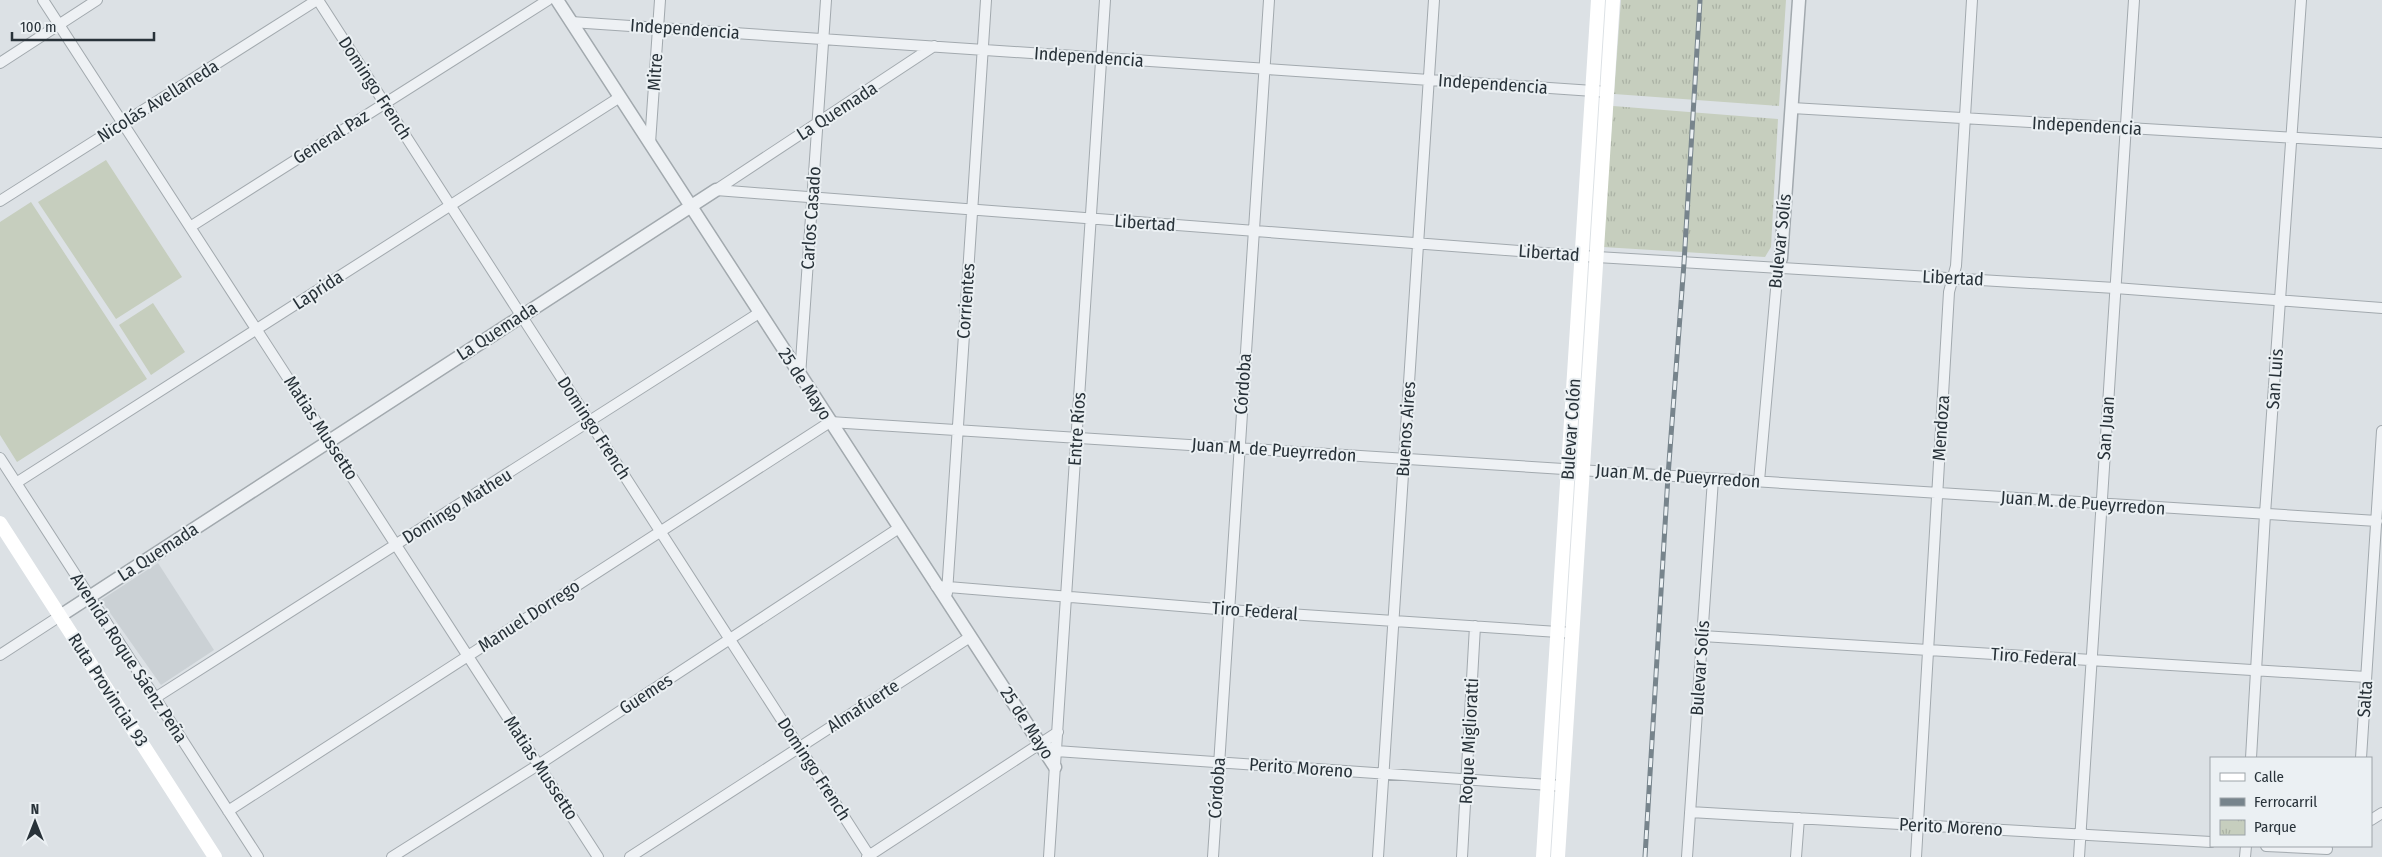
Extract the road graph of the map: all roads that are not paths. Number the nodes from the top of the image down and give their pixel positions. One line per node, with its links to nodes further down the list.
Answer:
1 (43, 0): 19 (street, Matias Mussetto)
2 (97, 0): 19 (street)
3 (318, 0): 31 (street, Domingo French); 34 (street, Nicolás Avellaneda)
4 (548, 0): 31 (street, General Paz)
5 (556, 0): 18 (street, 25 de Mayo)
6 (660, 0): 20 (street, Mitre)
7 (826, 0): 21 (street, Carlos Casado)
8 (986, 0): 23 (street, Corrientes)
9 (1105, 0): 24 (street, Entre Ríos)
10 (1269, 0): 26 (street, Córdoba)
11 (1434, 0): 27 (street, Buenos Aires)
12 (1598, 0): 28 (main road, Bulevar Colón)
13 (1613, 0): 29 (main road, Bulevar Colón)
14 (1799, 0): 32 (street, Bulevar Solís)
15 (1972, 0): 33 (street, Mendoza)
16 (2134, 0): 36 (street, San Juan)
17 (2301, 0): 37 (street, San Luis)
18 (571, 22): 20 (street, Independencia); 30 (street, 25 de Mayo)
19 (59, 25): 25 (street); 34 (street, Matias Mussetto)
20 (658, 28): 21 (street, Independencia); 38 (street, Mitre)
21 (824, 38): 22 (street, Independencia); 35 (street, Carlos Casado)
22 (934, 46): 23 (street, Independencia); 35 (street, La Quemada)
23 (983, 49): 24 (street, Independencia); 45 (street, Corrientes)
24 (1101, 57): 26 (street, Independencia); 46 (street, Entre Ríos)
25 (0, 63)
26 (1265, 69): 27 (street, Independencia); 48 (street, Córdoba)
27 (1429, 80): 28 (street, Independencia); 49 (street, Buenos Aires)
28 (1593, 90): 29 (street, Independencia); 50 (main road, Bulevar Colón)
29 (1608, 92): 51 (main road, Bulevar Colón)
30 (620, 97): 38 (street, 25 de Mayo); 43 (street, Laprida)
31 (385, 103): 43 (street, Domingo French); 47 (street, General Paz)
32 (1792, 108): 33 (street, Independencia); 52 (street, Bulevar Solís)
33 (1965, 118): 36 (street, Independencia); 53 (street, Mendoza)
34 (123, 123): 42 (street, Nicolás Avellaneda); 47 (street, Matias Mussetto)
35 (818, 123): 40 (street, La Quemada); 41 (street, Carlos Casado)
36 (2125, 128): 37 (street, Independencia); 54 (street, San Juan)
37 (2292, 138): 39 (street, Independencia); 55 (street, San Luis)
38 (650, 143): 44 (street, 25 de Mayo)
39 (2382, 143)
40 (716, 190): 41 (street, Libertad); 44 (street, La Quemada)
41 (813, 197): 45 (street, Libertad); 60 (street, Carlos Casado)
42 (0, 202)
43 (451, 206): 58 (street, Domingo French); 59 (street, Laprida)
44 (690, 206): 57 (street, 25 de Mayo); 58 (street, La Quemada)
45 (972, 209): 46 (street, Libertad); 63 (street, Corrientes)
46 (1090, 219): 48 (street, Libertad); 65 (street, Entre Ríos)
47 (190, 227): 59 (street, Matias Mussetto)
48 (1254, 231): 49 (street, Libertad); 67 (street, Córdoba)
49 (1418, 244): 50 (street, Libertad); 69 (street, Buenos Aires)
50 (1582, 256): 51 (street, Libertad); 70 (main road, Bulevar Colón)
51 (1597, 257): 52 (street, Libertad); 71 (main road, Bulevar Colón)
52 (1778, 267): 53 (street, Libertad); 73 (street, Bulevar Solís)
53 (1953, 278): 54 (street, Libertad); 75 (street, Mendoza)
54 (2115, 288): 55 (street, Libertad); 77 (street, San Juan)
55 (2281, 300): 56 (street, Libertad); 78 (street, San Luis)
56 (2382, 308)
57 (760, 313): 60 (street, 25 de Mayo); 61 (street, Domingo Matheu)
58 (522, 316): 61 (street, Domingo French); 66 (street, La Quemada)
59 (256, 330): 66 (street, Matias Mussetto); 74 (street, Laprida)
60 (800, 376): 62 (street, 25 de Mayo)
61 (590, 421): 82 (street, Domingo French); 83 (street, Domingo Matheu)
62 (830, 422): 63 (street, Juan M. de Pueyrredon); 81 (street, 25 de Mayo); 82 (street, Manuel Dorrego)
63 (958, 430): 65 (street, Juan M. de Pueyrredon); 84 (street, Corrientes)
64 (2382, 430): 76 (street, Salta)
65 (1076, 438): 67 (street, Juan M. de Pueyrredon); 85 (street, Entre Ríos)
66 (329, 441): 83 (street, Matias Mussetto); 86 (street, La Quemada)
67 (1239, 448): 69 (street, Juan M. de Pueyrredon); 87 (street, Córdoba)
68 (0, 458): 74 (street, Avenida Roque Sáenz Peña)
69 (1404, 459): 70 (street, Juan M. de Pueyrredon); 89 (street, Buenos Aires)
70 (1568, 468): 71 (street, Juan M. de Pueyrredon); 91 (main road, Bulevar Colón)
71 (1584, 470): 72 (street, Juan M. de Pueyrredon); 92 (main road, Bulevar Colón)
72 (1713, 479): 73 (street, Juan M. de Pueyrredon); 93 (street, Bulevar Solís)
73 (1759, 481): 75 (street, Juan M. de Pueyrredon)
74 (16, 483): 86 (street, Avenida Roque Sáenz Peña)
75 (1937, 494): 77 (street, Juan M. de Pueyrredon); 96 (street, Mendoza)
76 (2380, 499): 79 (street, Salta)
77 (2101, 504): 78 (street, Juan M. de Pueyrredon); 99 (street, San Juan)
78 (2264, 514): 79 (street, Juan M. de Pueyrredon); 100 (street, San Luis)
79 (2377, 520): 101 (street, Salta)
80 (0, 523): 88 (main road, Ruta Provincial 93)
81 (899, 528): 84 (street, 25 de Mayo); 95 (street, Guemes)
82 (661, 531): 95 (street, Domingo French); 98 (street, Manuel Dorrego)
83 (396, 545): 98 (street, Matias Mussetto); 102 (street, Domingo Matheu)
84 (942, 586): 85 (street, Tiro Federal); 94 (street, 25 de Mayo)
85 (1066, 596): 87 (street, Tiro Federal); 103 (street, Entre Ríos)
86 (89, 597): 88 (street, La Quemada); 102 (street, Avenida Roque Sáenz Peña)
87 (1229, 610): 89 (street, Tiro Federal); 109 (street, Córdoba)
88 (60, 616): 97 (street); 125 (main road, Ruta Provincial 93)
89 (1394, 620): 90 (street, Tiro Federal); 112 (street, Buenos Aires)
90 (1475, 626): 91 (street, Tiro Federal); 113 (street, Roque Miglioratti)
91 (1557, 631): 92 (street, Tiro Federal); 114 (main road, Bulevar Colón)
92 (1574, 633): 115 (main road, Bulevar Colón)
93 (1702, 636): 96 (street, Tiro Federal); 117 (street, Bulevar Solís)
94 (970, 637): 104 (street, 25 de Mayo); 105 (street, Almafuerte)
95 (730, 639): 105 (street, Domingo French); 110 (street, Guemes)
96 (1928, 650): 99 (street, Tiro Federal); 119 (street, Mendoza)
97 (0, 654)
98 (468, 656): 110 (street, Matias Mussetto); 116 (street, Manuel Dorrego)
99 (2091, 660): 100 (street, Tiro Federal); 120 (street, San Juan)
100 (2256, 672): 101 (street, Tiro Federal); 107 (street, San Luis)
101 (2366, 677): 108 (street, Salta)
102 (155, 698): 116 (street, Avenida Roque Sáenz Peña)
103 (1058, 732): 104 (street); 106 (street, Entre Ríos)
104 (1040, 744): 106 (street, Perito Moreno); 111 (street, 25 de Mayo); 124 (street)
105 (800, 747): 124 (street, Domingo French); 129 (street, Almafuerte)
106 (1056, 751): 109 (street, Perito Moreno); 111 (street, Entre Ríos)
107 (2251, 757)
108 (2361, 757)
109 (1219, 763): 112 (street, Perito Moreno); 131 (street, Córdoba)
110 (538, 765): 127 (street, Guemes); 128 (street, Matias Mussetto)
111 (1055, 766): 130 (street, Entre Ríos)
112 (1383, 774): 113 (street, Perito Moreno); 132 (street, Buenos Aires)
113 (1467, 780): 114 (street, Perito Moreno); 133 (street, Roque Miglioratti)
114 (1547, 785): 115 (street, Perito Moreno); 134 (main road, Bulevar Colón)
115 (1563, 786): 135 (main road, Bulevar Colón)
116 (228, 811): 126 (street, Avenida Roque Sáenz Peña)
117 (1690, 812): 118 (street, Perito Moreno); 136 (street, Bulevar Solís)
118 (1799, 818): 119 (street, Perito Moreno); 137 (street)
119 (1918, 825): 120 (street, Perito Moreno); 138 (street, Mendoza)
120 (2080, 835): 121 (street, Perito Moreno); 139 (street, San Juan)
121 (2210, 842)
122 (2298, 847): 123 (street)
123 (2330, 848): 140 (street)
124 (869, 856)
125 (215, 857)
126 (258, 857)
127 (392, 857)
128 (598, 857)
129 (630, 857)
130 (1049, 857)
131 (1212, 857)
132 (1378, 857)
133 (1462, 857)
134 (1542, 857)
135 (1558, 857)
136 (1687, 857)
137 (1796, 857)
138 (1916, 857)
139 (2079, 857)
140 (2315, 857)

